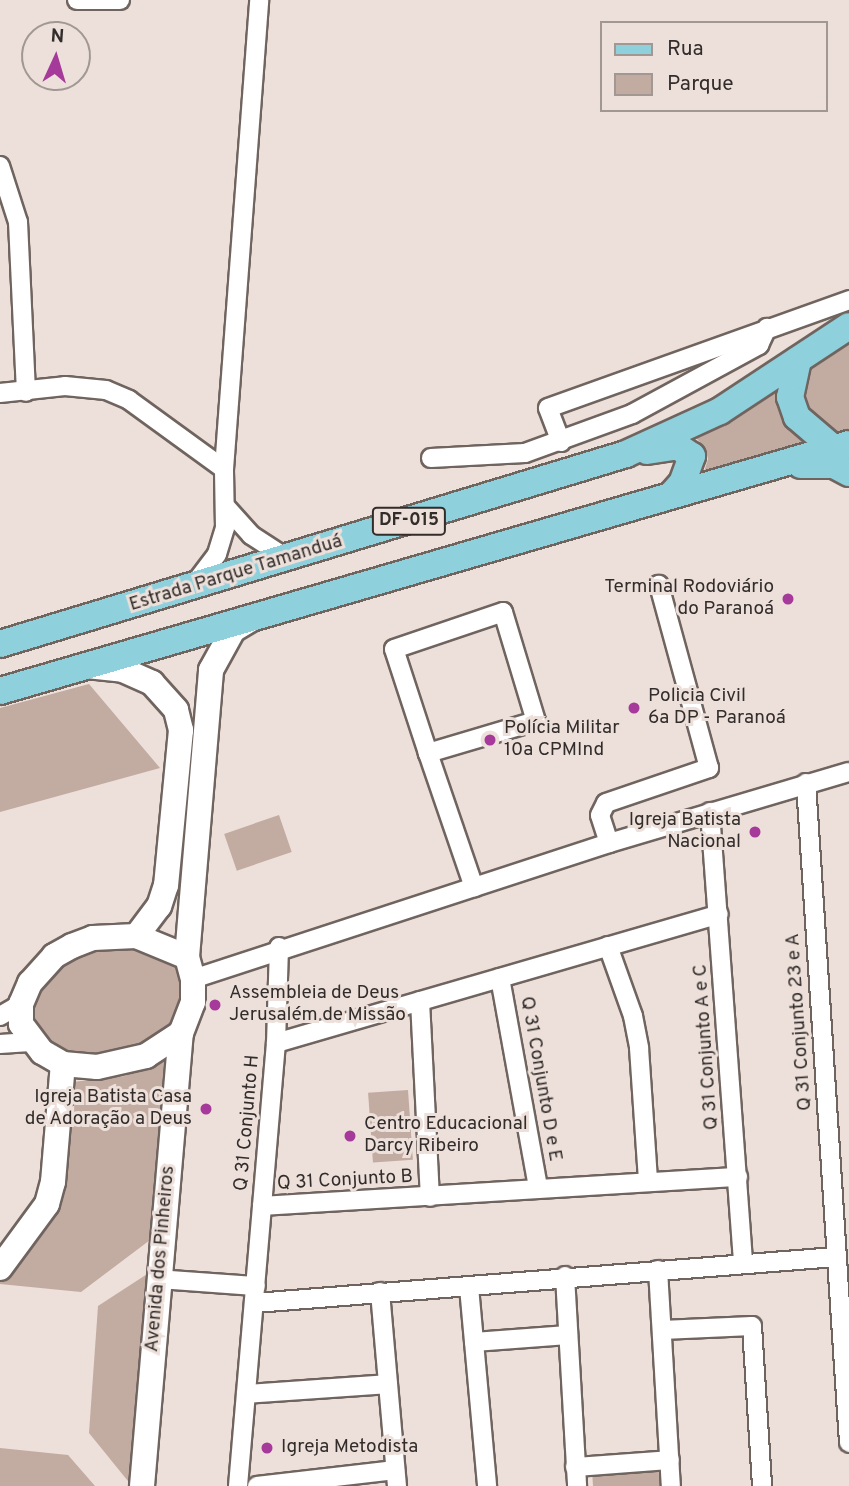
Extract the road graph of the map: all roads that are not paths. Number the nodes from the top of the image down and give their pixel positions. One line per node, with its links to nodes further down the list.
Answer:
1 (77, 0): 2 (street)
2 (121, 0)
3 (259, 0): 17 (street)
4 (0, 166): 11 (street)
5 (849, 300): 7 (street)
6 (849, 326): 8 (main road, Estrada Parque Tamanduá / DF-015)
7 (767, 328): 9 (street); 10 (street)
8 (798, 360): 14 (main road); 15 (main road, Estrada Parque Tamanduá / DF-015)
9 (672, 362): 10 (street); 13 (street)
10 (685, 387): 13 (street)
11 (26, 392): 12 (street); 17 (street)
12 (0, 393)
13 (561, 442): 16 (street)
14 (843, 449): 19 (main road, DF-015)
15 (626, 454): 19 (main road); 21 (main road, Estrada Parque Tamanduá / DF-015)
16 (431, 458)
17 (225, 469): 20 (street)
18 (849, 473): 19 (main road)
19 (676, 493): 24 (main road, DF-015)
20 (226, 508): 21 (street); 23 (street)
21 (288, 559): 23 (main road, Estrada Parque Tamanduá / DF-015)
22 (659, 585): 32 (street)
23 (191, 589): 25 (main road, Estrada Parque Tamanduá / DF-015)
24 (251, 620): 26 (main road, DF-015); 38 (street)
25 (0, 645)
26 (86, 666): 27 (main road, DF-015); 35 (street)
27 (0, 691)
28 (428, 753): 28 (street); 33 (street)
29 (849, 772): 30 (street)
30 (806, 783): 31 (street); 52 (street, Q 31 Conjunto 23 e A)
31 (710, 812): 32 (street); 34 (street, Q 31 Conjunto A e C)
32 (609, 843): 33 (street)
33 (474, 887): 37 (street)
34 (719, 914): 36 (street); 47 (street, Q 31 Conjunto A e C)
35 (136, 936): 38 (street); 41 (street)
36 (608, 946): 39 (street); 48 (street)
37 (279, 947): 38 (street); 44 (street, Q 31 Conjunto H)
38 (190, 968): 42 (street)
39 (500, 978): 40 (street); 49 (street, Q 31 Conjunto D e E)
40 (420, 1001): 44 (street); 50 (street)
41 (11, 1010): 43 (street)
42 (181, 1033): 46 (street); 57 (street, Avenida dos Pinheiros)
43 (30, 1041): 45 (street); 46 (street)
44 (276, 1043): 51 (street, Q 31 Conjunto H)
45 (0, 1044)
46 (63, 1064): 54 (street)
47 (738, 1177): 48 (street, Q 31 Conjunto B); 53 (street, Q 31 Conjunto A e C)
48 (648, 1180): 49 (street, Q 31 Conjunto B)
49 (538, 1188): 50 (street, Q 31 Conjunto B)
50 (430, 1197): 51 (street, Q 31 Conjunto B)
51 (262, 1206): 60 (street, Q 31 Conjunto H)
52 (836, 1257): 53 (street); 66 (street, Q 31 Conjunto 23 e A)
53 (743, 1263): 55 (street)
54 (0, 1268)
55 (658, 1270): 56 (street); 61 (street)
56 (565, 1276): 58 (street); 62 (street)
57 (158, 1279): 60 (street); 70 (street, Avenida dos Pinheiros)
58 (469, 1287): 59 (street); 63 (street)
59 (380, 1292): 60 (street); 64 (street)
60 (256, 1295): 65 (street, Q 31 Conjunto H)
61 (662, 1331): 67 (street); 76 (street)
62 (568, 1335): 63 (street); 68 (street)
63 (474, 1342): 73 (street)
64 (387, 1384): 65 (street); 69 (street)
65 (246, 1395): 71 (street, Q 31 Conjunto H)
66 (849, 1443)
67 (670, 1461): 68 (street); 75 (street)
68 (575, 1467): 74 (street)
69 (396, 1478): 72 (street)
70 (142, 1486)
71 (237, 1486)
72 (257, 1486)
73 (486, 1486)
74 (577, 1486)
75 (671, 1486)
76 (762, 1486)

